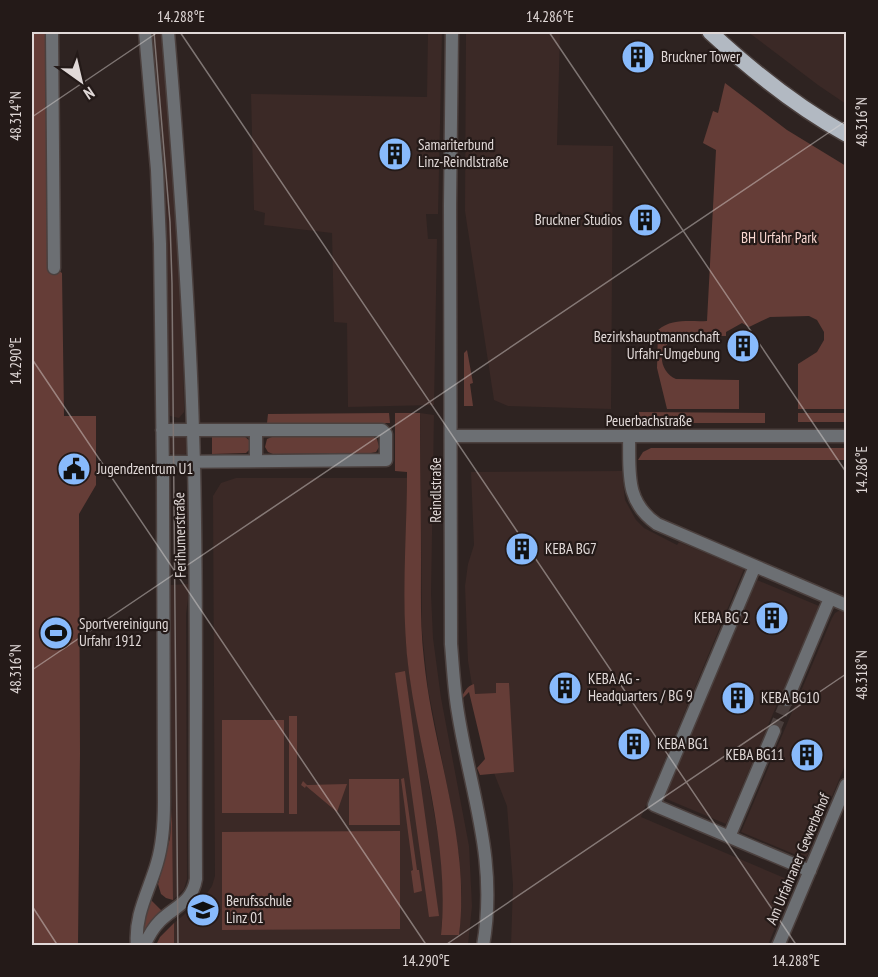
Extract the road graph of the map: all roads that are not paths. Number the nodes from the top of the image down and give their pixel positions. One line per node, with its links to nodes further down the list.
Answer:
1 (52, 32): 7 (street)
2 (145, 32): 8 (street, Ferihumerstraße)
3 (168, 32): 9 (street, Ferihumerstraße)
4 (452, 32): 11 (street, Reindlstraße)
5 (710, 32): 6 (main road)
6 (846, 134)
7 (54, 267)
8 (162, 430): 9 (street); 16 (street, Ferihumerstraße)
9 (193, 430): 10 (street); 15 (street, Ferihumerstraße)
10 (256, 430): 14 (street); 14 (street)
11 (451, 436): 12 (street, Peuerbachstraße); 27 (street, Reindlstraße)
12 (629, 436): 13 (street, Peuerbachstraße); 17 (street)
13 (846, 436)
14 (256, 460): 15 (street)
15 (194, 461): 16 (street); 26 (street, Ferihumerstraße)
16 (163, 462): 25 (street, Ferihumerstraße)
17 (755, 566): 18 (street); 23 (street)
18 (831, 598): 19 (street); 20 (street)
19 (846, 605)
20 (787, 700)
21 (774, 731): 23 (street)
22 (846, 784): 24 (street, Am Urfahraner Gewerbehof)
23 (729, 837): 24 (street)
24 (810, 871): 28 (street, Am Urfahraner Gewerbehof)
25 (138, 945)
26 (144, 945)
27 (483, 945)
28 (778, 945)

